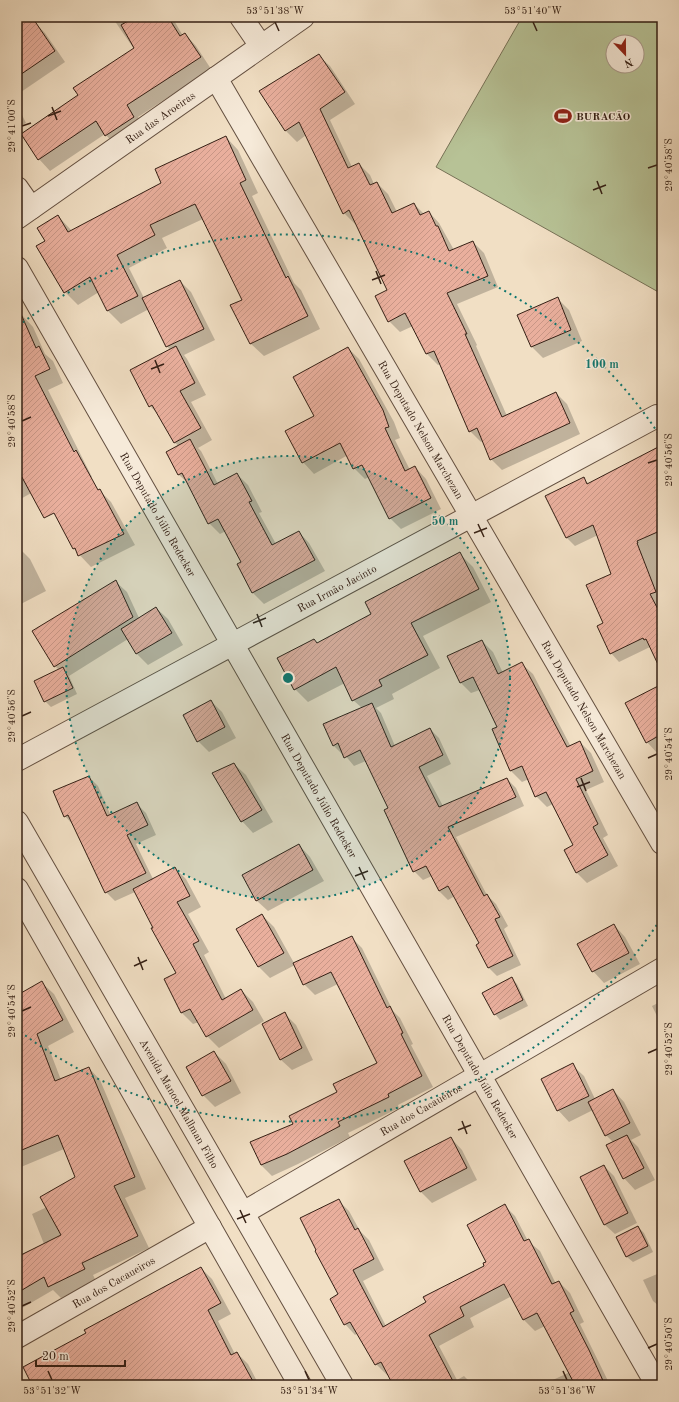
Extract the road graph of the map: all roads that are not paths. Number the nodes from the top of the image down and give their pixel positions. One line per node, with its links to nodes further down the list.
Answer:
1 (241, 17): 3 (street)
2 (303, 17): 3 (street, Rua das Aroeiras)
3 (261, 46): 4 (street, Rua das Aroeiras)
4 (216, 78): 6 (street, Rua das Aroeiras); 9 (street, Rua Deputado Nelson Marchezan)
5 (17, 188): 6 (street)
6 (24, 213)
7 (17, 268): 10 (street, Rua Deputado Júlio Redecker)
8 (660, 416): 9 (street, Rua Irmão Jacinto)
9 (471, 516): 10 (street, Rua Irmão Jacinto); 13 (street, Rua Deputado Nelson Marchezan)
10 (232, 644): 11 (street, Rua Irmão Jacinto); 16 (street, Rua Deputado Júlio Redecker)
11 (17, 760)
12 (17, 822): 17 (street, Avenida Manoel Mallman Filho)
13 (662, 843)
14 (17, 889): 18 (street)
15 (662, 969): 16 (street, Rua dos Cacaueiros)
16 (480, 1075): 17 (street, Rua dos Cacaueiros); 22 (street, Rua Deputado Júlio Redecker)
17 (243, 1213): 21 (street, Avenida Manoel Mallman Filho)
18 (210, 1227): 19 (street, Rua dos Cacaueiros); 20 (street)
19 (17, 1337)
20 (300, 1385)
21 (342, 1385)
22 (657, 1385)

